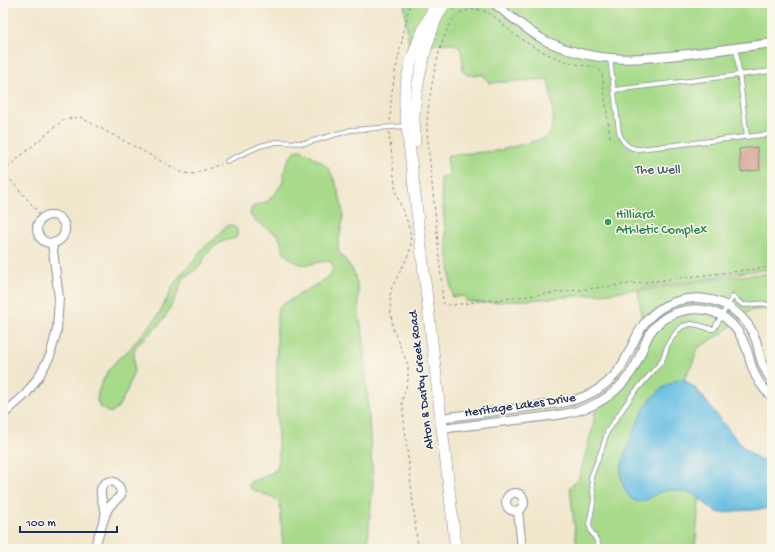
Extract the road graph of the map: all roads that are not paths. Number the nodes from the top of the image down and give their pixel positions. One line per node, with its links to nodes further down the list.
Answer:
1 (436, 3): 10 (main road, Alton & Darby Creek Road)
2 (493, 4): 6 (street)
3 (449, 6): 14 (main road, Alton & Darby Creek Road)
4 (772, 43): 5 (street)
5 (736, 48): 6 (street); 8 (lane)
6 (610, 59): 9 (lane)
7 (772, 71): 8 (lane)
8 (739, 75): 9 (lane); 12 (lane)
9 (614, 90): 12 (lane)
10 (407, 126): 13 (lane); 14 (main road, Alton & Darby Creek Road)
11 (772, 134): 12 (lane)
12 (747, 136)
13 (228, 161)
14 (416, 207): 28 (main road, Alton & Darby Creek Road)
15 (52, 244): 15 (street); 26 (street)
16 (726, 306): 17 (lane); 18 (lane); 19 (street, Heritage Lakes Drive); 21 (street, Heritage Lakes Drive)
17 (772, 307)
18 (721, 316): 20 (street, Heritage Lakes Drive); 22 (street, Heritage Lakes Drive); 34 (lane)
19 (629, 352): 20 (lane); 23 (street, Heritage Lakes Drive)
20 (640, 357): 25 (street, Heritage Lakes Drive)
21 (772, 380)
22 (772, 397)
23 (572, 401): 24 (street, Heritage Lakes Drive); 25 (lane)
24 (497, 411): 27 (lane); 28 (street, Heritage Lakes Drive)
25 (576, 411): 27 (street, Heritage Lakes Drive)
26 (3, 414)
27 (498, 422): 28 (street, Heritage Lakes Drive)
28 (441, 423): 32 (main road, Alton & Darby Creek Road)
29 (518, 510): 33 (street)
30 (106, 513): 31 (street)
31 (94, 549)
32 (456, 549)
33 (522, 549)
34 (600, 549)

